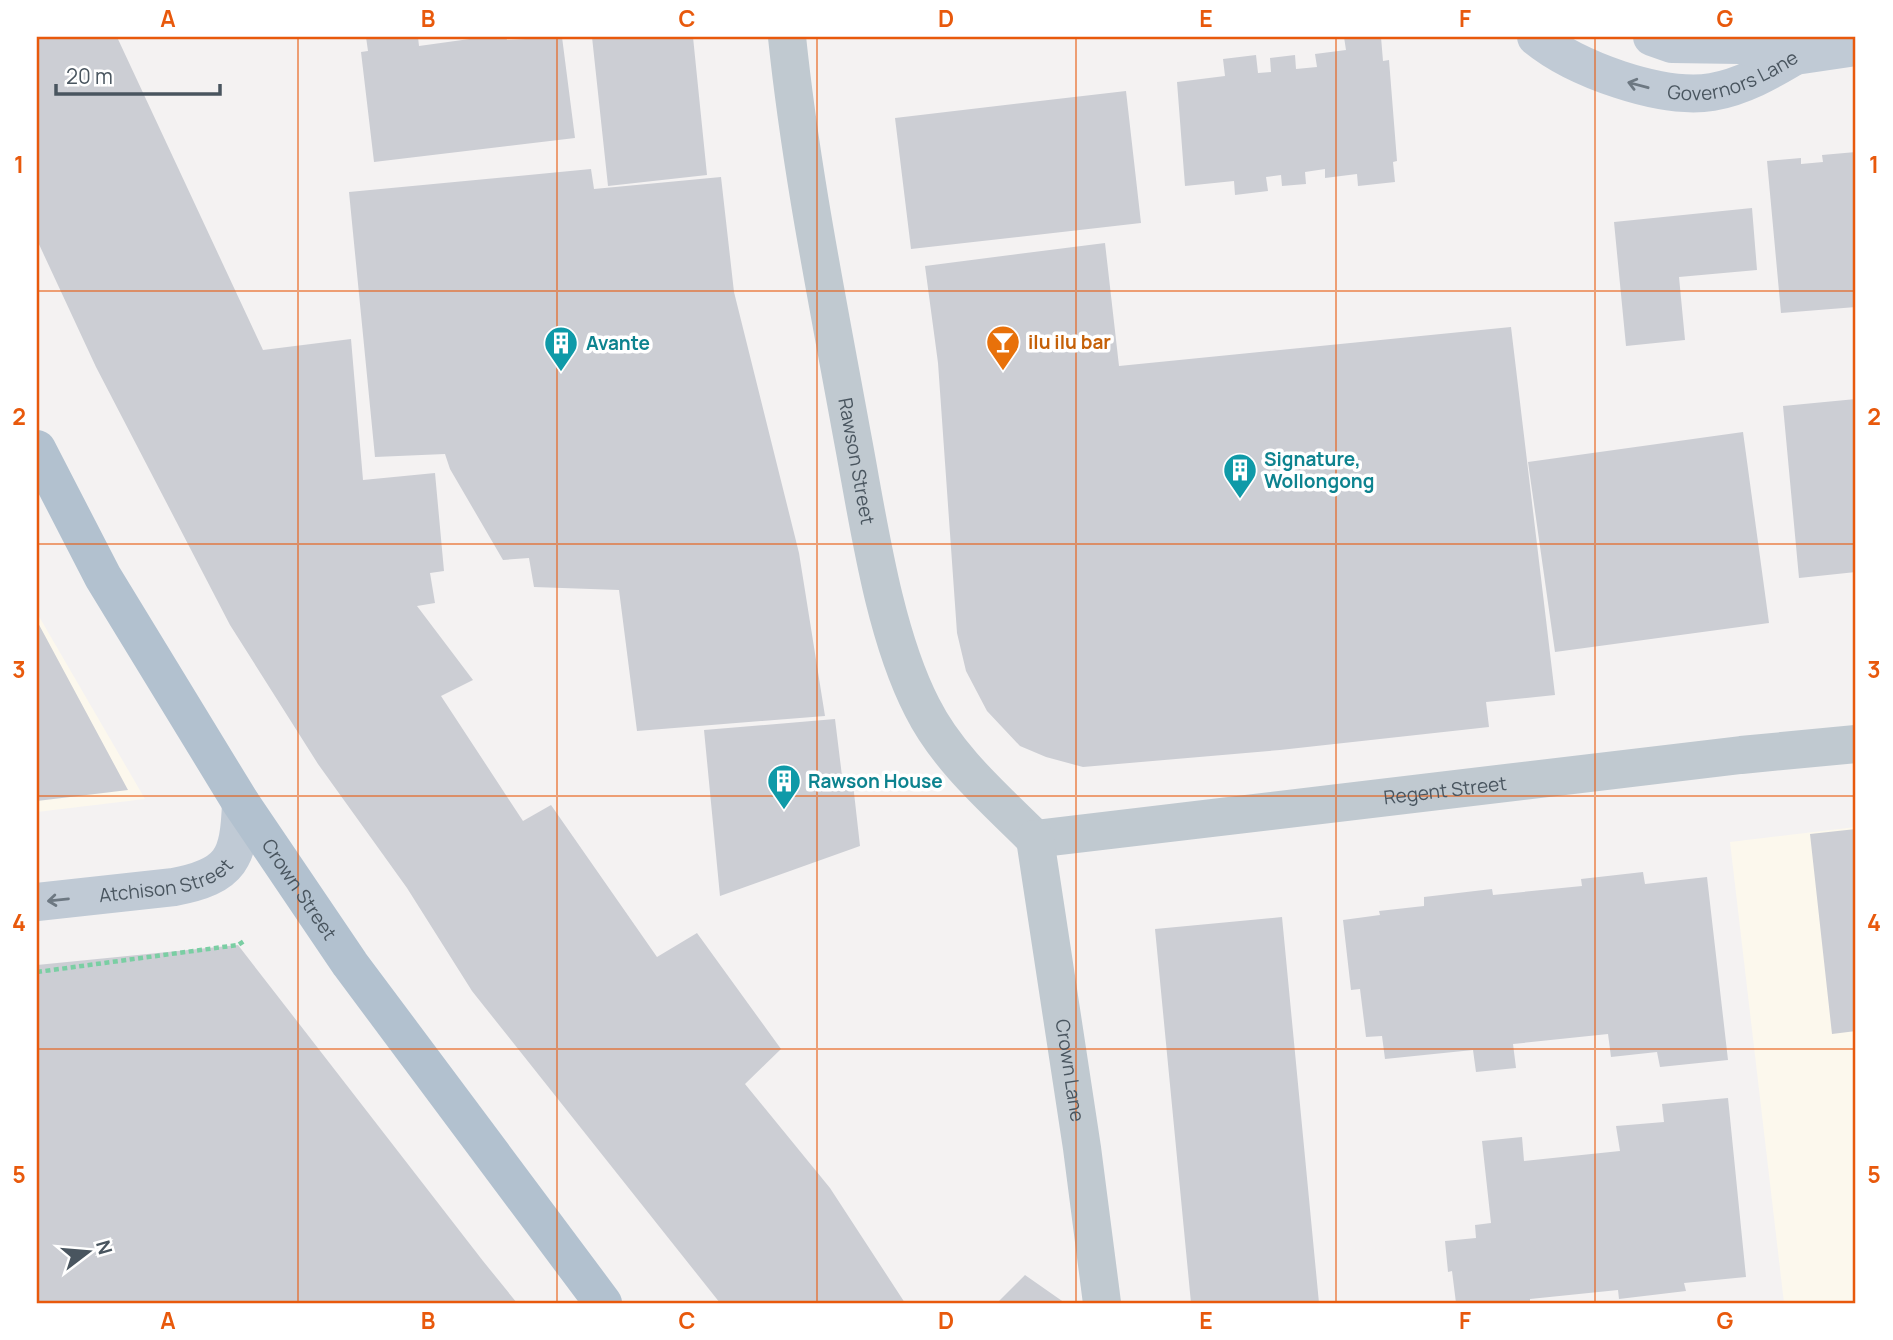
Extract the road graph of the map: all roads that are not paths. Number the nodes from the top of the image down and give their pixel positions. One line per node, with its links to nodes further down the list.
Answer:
1 (787, 37): 9 (street, Rawson Street)
2 (1536, 37): 5 (street, Governors Lane, one-way to 2)
3 (1653, 37): 5 (street, Governors Lane)
4 (1856, 47): 5 (street)
5 (1795, 56)
6 (37, 449): 8 (main road, Crown Street)
7 (1856, 744): 9 (street, Regent Street)
8 (241, 803): 10 (street, Atchison Street, one-way to 10); 11 (main road, Crown Street)
9 (1035, 839): 12 (street, Crown Lane)
10 (37, 902)
11 (603, 1303)
12 (1102, 1303)

